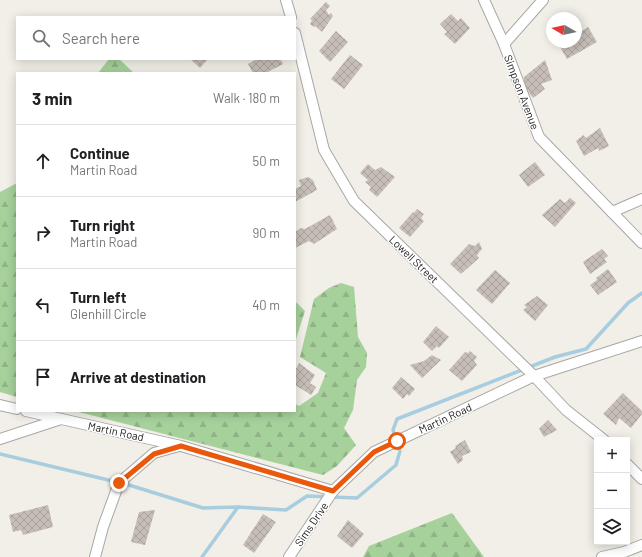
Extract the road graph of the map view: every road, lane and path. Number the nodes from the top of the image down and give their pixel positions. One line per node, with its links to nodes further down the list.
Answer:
1 (286, 0): 4 (street)
2 (484, 0): 6 (street, Simpson Avenue)
3 (543, 0): 6 (street)
4 (291, 16)
5 (296, 37): 11 (street, Lowell Street)
6 (504, 44): 8 (street, Simpson Avenue)
7 (642, 199): 8 (street)
8 (612, 212): 9 (street, Simpson Avenue)
9 (642, 244)
10 (642, 341): 11 (street, Martin Road)
11 (534, 376): 16 (street, Lowell Street); 21 (street, Martin Road)
12 (0, 405): 13 (street)
13 (16, 409)
14 (30, 412): 15 (street, Martin Road)
15 (61, 419): 17 (street); 18 (street, Martin Road)
16 (600, 437)
17 (0, 439)
18 (181, 446): 21 (street, Martin Road); 23 (street)
19 (630, 467): 20 (street)
20 (642, 479)
21 (333, 491): 24 (street, Sims Drive)
22 (642, 545): 25 (street)
23 (95, 557)
24 (289, 557)
25 (602, 557)

